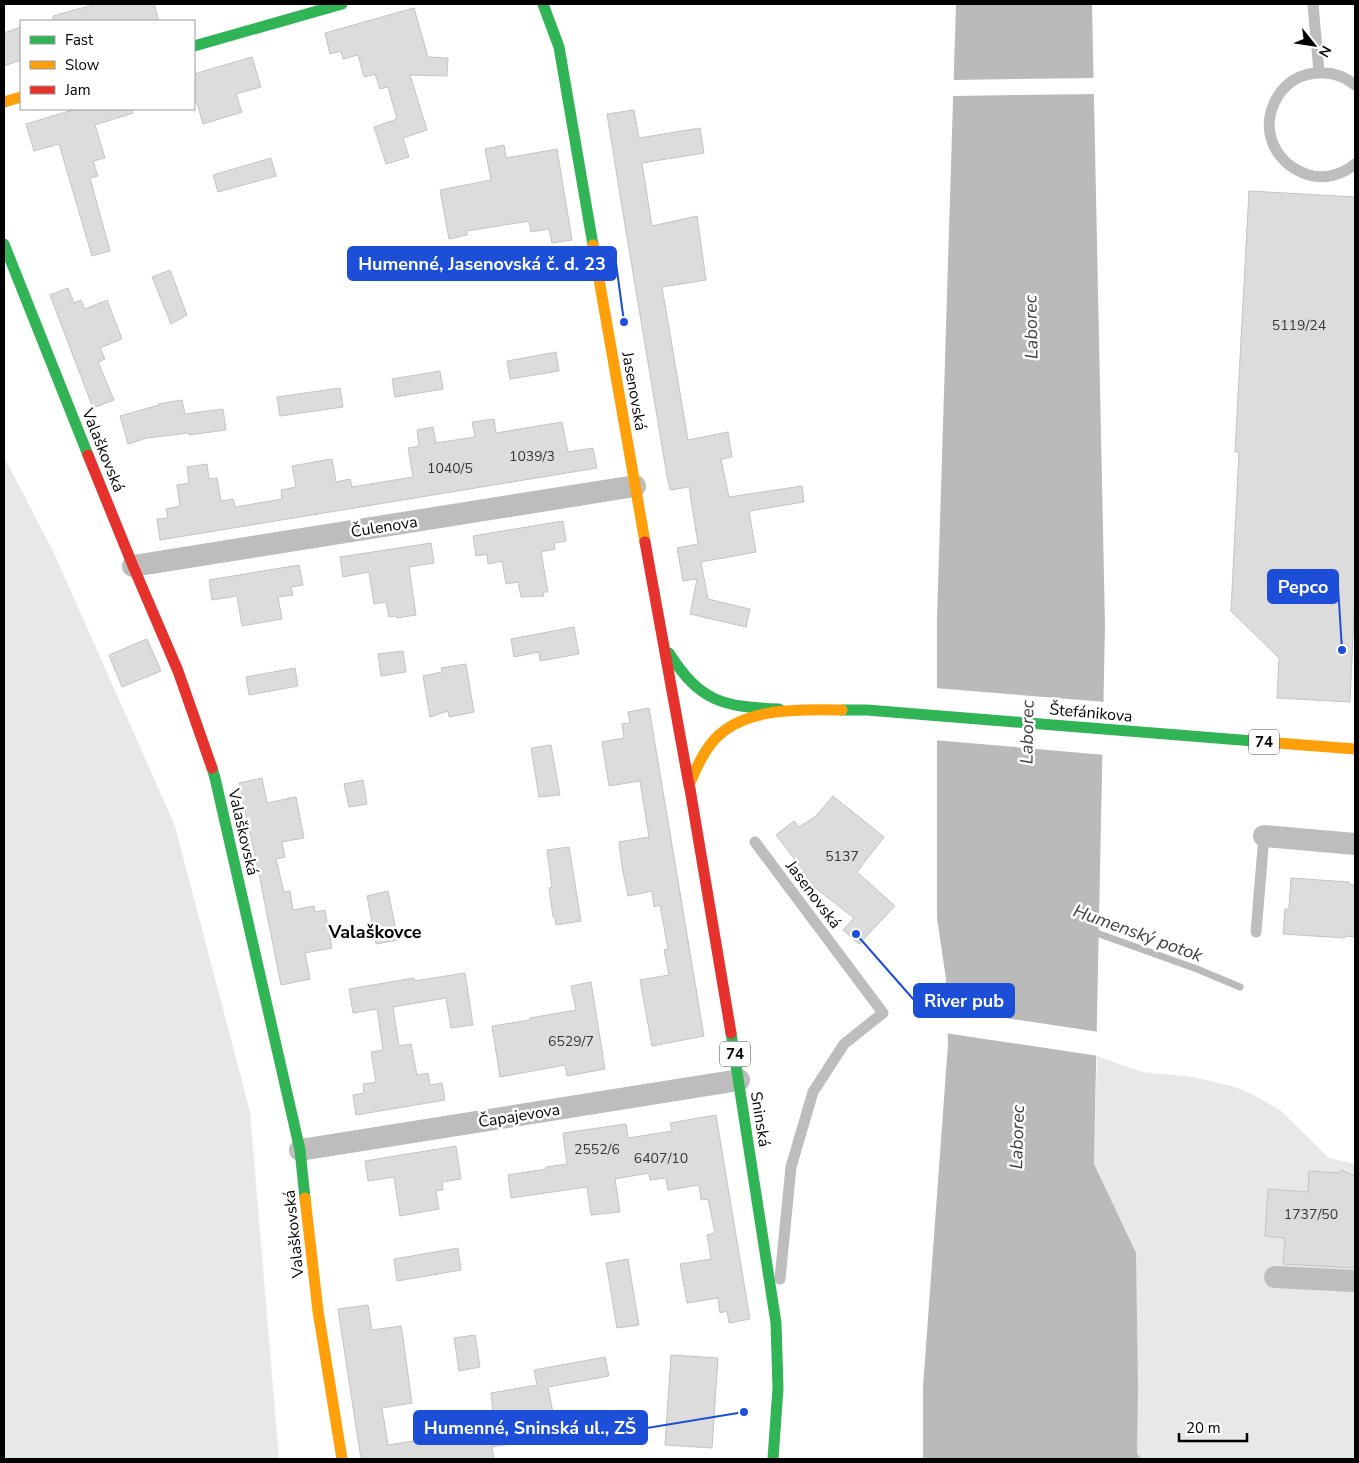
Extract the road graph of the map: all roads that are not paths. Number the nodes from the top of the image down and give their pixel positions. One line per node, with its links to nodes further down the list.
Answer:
1 (342, 4): 4 (street)
2 (543, 4): 11 (street, Jasenovská)
3 (1313, 4): 5 (lane)
4 (195, 46)
5 (1319, 72): 6 (lane); 9 (lane)
6 (1355, 85)
7 (20, 97): 8 (street)
8 (4, 102)
9 (1355, 164)
10 (4, 244): 12 (street, Valaškovská)
11 (635, 486): 12 (street, Čulenova); 13 (street, Jasenovská)
12 (133, 566): 22 (street, Valaškovská)
13 (665, 647): 14 (street); 16 (street, Jasenovská)
14 (795, 710): 15 (street, Štefánikova / 74); 16 (street, 74)
15 (1355, 748)
16 (689, 785): 21 (street, Sninská / 74)
17 (1264, 836): 19 (street); 20 (lane)
18 (755, 842): 25 (lane, Jasenovská)
19 (1355, 844)
20 (1256, 932)
21 (738, 1080): 22 (street, Čapajevova); 25 (street, Sninská / 74)
22 (300, 1150): 26 (street, Valaškovská)
23 (1275, 1277): 24 (street)
24 (1355, 1282)
25 (776, 1323): 27 (street, Sninská / 74)
26 (342, 1459)
27 (773, 1459)

